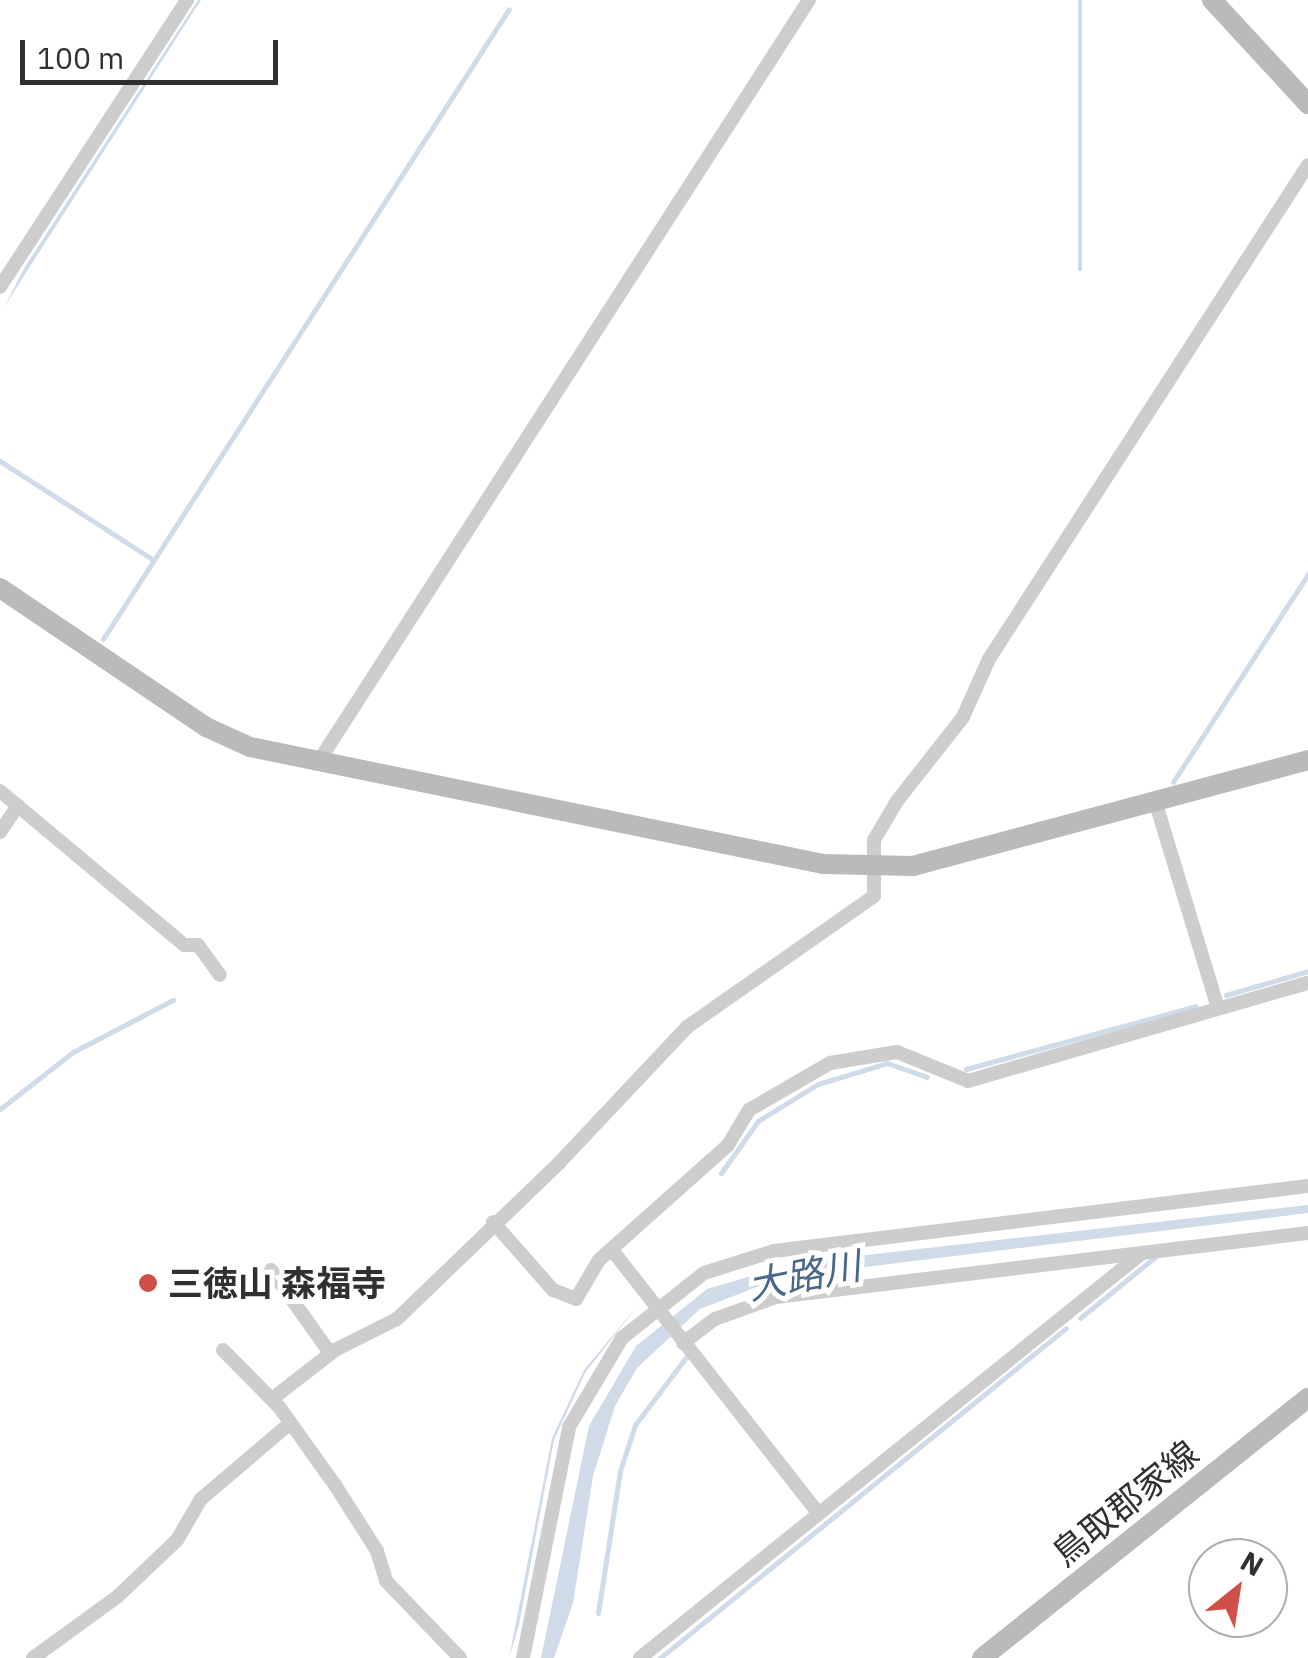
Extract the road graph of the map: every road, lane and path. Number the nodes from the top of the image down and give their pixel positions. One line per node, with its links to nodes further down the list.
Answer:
1 (187, 0): 6 (street)
2 (809, 0): 9 (street)
3 (1212, 0): 4 (street)
4 (1308, 104)
5 (1308, 165): 14 (street)
6 (0, 288)
7 (0, 588): 9 (street)
8 (1308, 760): 12 (street)
9 (317, 765): 14 (street)
10 (0, 791): 11 (street)
11 (18, 804): 13 (street); 15 (street)
12 (1156, 804): 14 (street); 17 (street)
13 (0, 832)
14 (871, 864): 19 (street)
15 (220, 975)
16 (1308, 983): 17 (street)
17 (1217, 1005): 21 (street)
18 (1308, 1186): 24 (street)
19 (493, 1222): 21 (street); 27 (street)
20 (1308, 1233): 22 (street)
21 (612, 1250): 24 (street)
22 (1142, 1253): 25 (street); 31 (street)
23 (271, 1270): 27 (street)
24 (653, 1308): 25 (street); 34 (street)
25 (682, 1342): 31 (street)
26 (223, 1350): 29 (street)
27 (330, 1354): 29 (street)
28 (1308, 1398): 36 (street, 鳥取郡家線)
29 (272, 1399): 30 (street)
30 (289, 1424): 32 (street); 33 (street)
31 (819, 1514): 35 (street)
32 (33, 1658)
33 (460, 1658)
34 (523, 1658)
35 (640, 1658)
36 (982, 1658)

